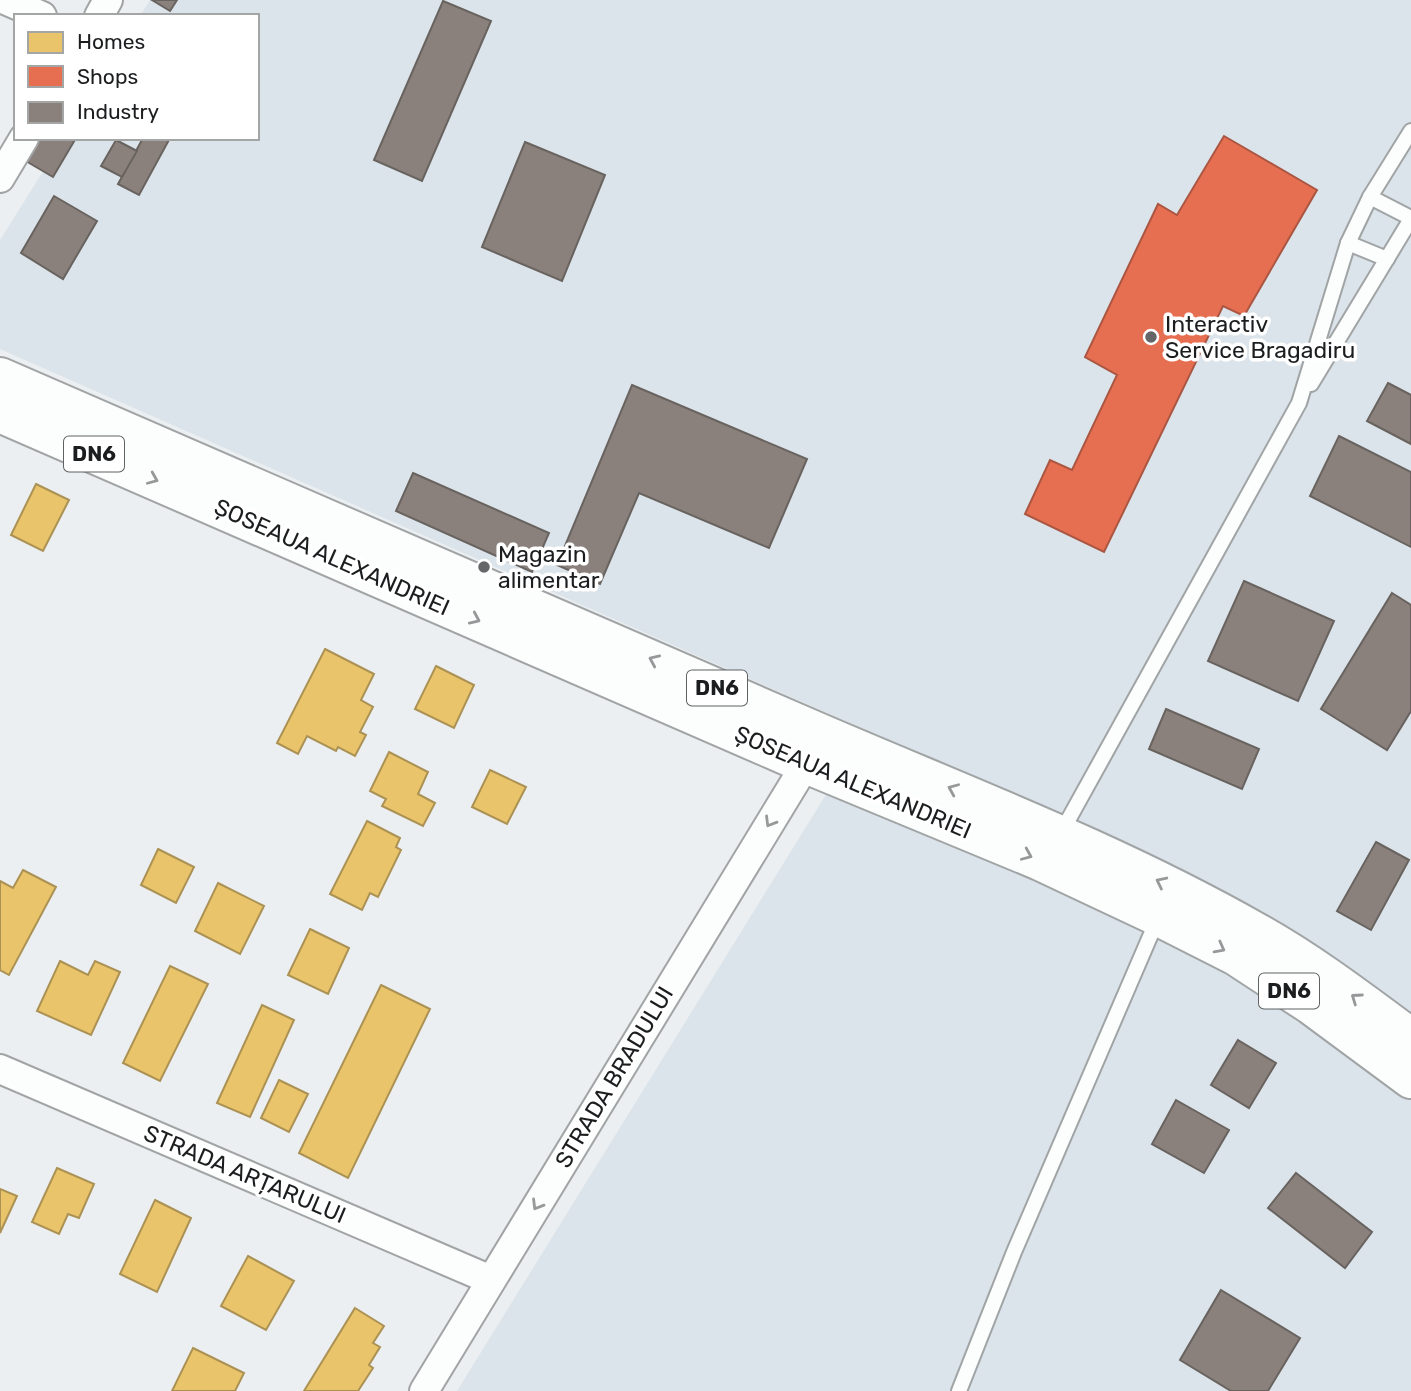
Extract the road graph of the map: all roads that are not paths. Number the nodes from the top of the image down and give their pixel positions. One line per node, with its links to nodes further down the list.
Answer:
1 (5, 0): 2 (street)
2 (37, 14)
3 (1411, 131): 6 (lane)
4 (23, 140): 5 (street)
5 (0, 178)
6 (1370, 197): 7 (lane); 8 (lane)
7 (1411, 219): 9 (lane)
8 (1348, 243): 9 (lane); 11 (lane)
9 (1387, 259): 11 (lane)
10 (0, 377): 14 (highway, ȘOSEAUA ALEXANDRIEI / DN6, one-way to 10)
11 (1299, 403): 14 (lane)
12 (0, 413): 13 (highway, ȘOSEAUA ALEXANDRIEI / DN6, one-way to 13)
13 (806, 764): 15 (highway, ȘOSEAUA ALEXANDRIEI / DN6, one-way to 15); 19 (street, STRADA BRADULUI, one-way to 19)
14 (1061, 833): 16 (highway, ȘOSEAUA ALEXANDRIEI / DN6, one-way to 14)
15 (1159, 917): 18 (highway, ȘOSEAUA ALEXANDRIEI / DN6, one-way to 18); 21 (lane)
16 (1411, 1038)
17 (0, 1069): 19 (street, STRADA ARȚARULUI)
18 (1411, 1079)
19 (491, 1280): 20 (street, STRADA BRADULUI)
20 (424, 1391)
21 (959, 1391)

